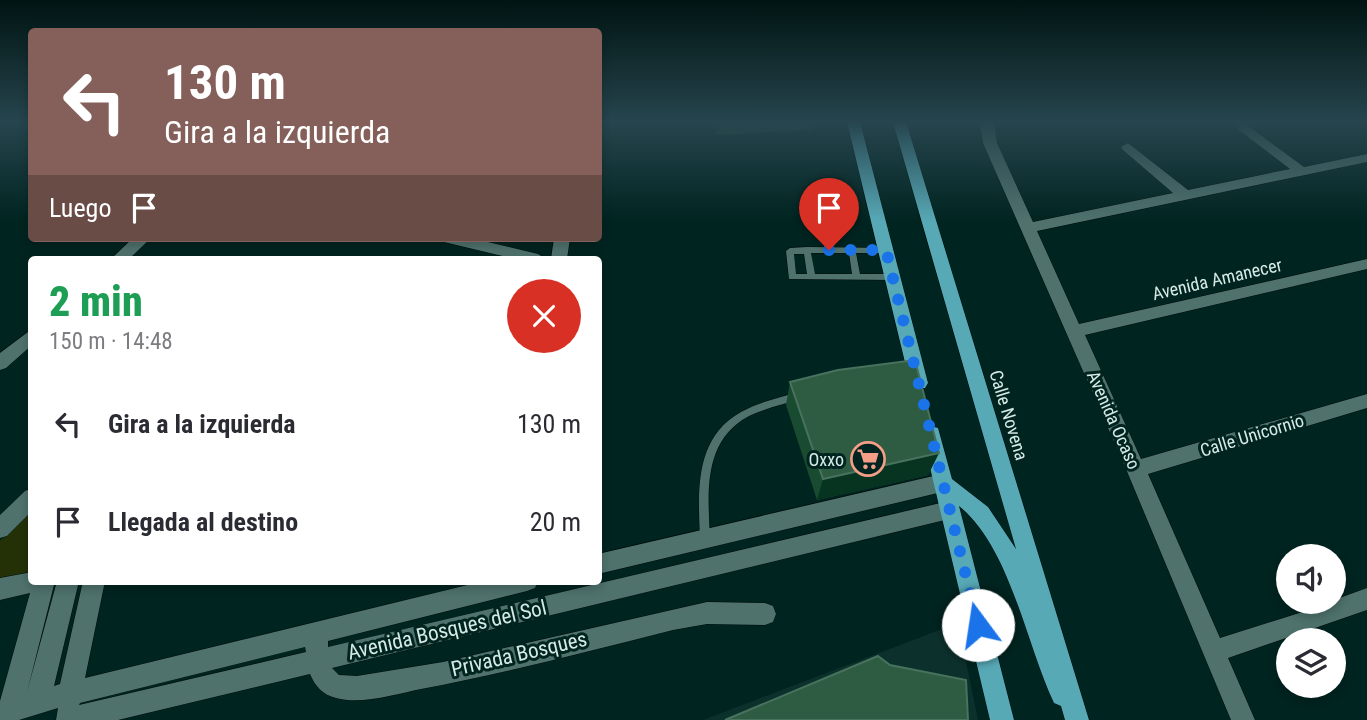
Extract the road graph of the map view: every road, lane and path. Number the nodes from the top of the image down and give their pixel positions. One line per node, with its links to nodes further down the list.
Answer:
1 (862, 156): 14 (main road)
2 (909, 156): 49 (main road, Calle Novena)
3 (996, 156): 9 (street, Avenida Ocaso)
4 (1138, 156): 8 (street)
5 (1281, 156): 7 (street)
6 (1367, 158): 7 (street)
7 (1301, 171): 8 (street)
8 (1184, 195): 9 (street)
9 (1028, 228): 21 (street, Avenida Ocaso)
10 (139, 242): 15 (street)
11 (466, 242): 16 (street)
12 (807, 250): 13 (lane); 18 (lane); 18 (lane)
13 (852, 250): 14 (lane); 19 (lane)
14 (886, 250): 20 (main road)
15 (123, 256)
16 (525, 256)
17 (1367, 264): 21 (street, Avenida Amanecer)
18 (811, 277): 19 (lane)
19 (856, 277): 20 (lane)
20 (893, 277): 27 (main road)
21 (1075, 331): 26 (street, Avenida Ocaso)
22 (28, 338): 23 (street)
23 (0, 363)
24 (806, 395): 31 (lane)
25 (1367, 401): 26 (street, Calle Unicornio)
26 (1136, 470): 42 (street, Avenida Ocaso)
27 (942, 483): 29 (main road); 31 (street); 49 (main road)
28 (28, 501): 30 (street)
29 (948, 510): 43 (street, Avenida Bosques del Sol); 48 (main road)
30 (0, 529)
31 (705, 539): 32 (street)
32 (602, 563)
33 (28, 584): 38 (street)
34 (41, 585): 46 (street)
35 (67, 585): 45 (street)
36 (92, 585): 44 (street)
37 (510, 585): 41 (street, Avenida Bosques del Sol)
38 (0, 589)
39 (1367, 599): 42 (street)
40 (765, 614): 43 (street, Privada Bosques)
41 (317, 631): 43 (street); 44 (street, Avenida Bosques del Sol)
42 (1212, 652): 50 (street, Avenida Ocaso)
43 (317, 661): 47 (street, Avenida Bosques del Sol)
44 (69, 694): 45 (street, Avenida Bosques del Sol); 47 (street)
45 (38, 702): 46 (street, Avenida Bosques del Sol)
46 (6, 715)
47 (66, 720)
48 (1002, 720)
49 (1076, 720)
50 (1243, 720)

